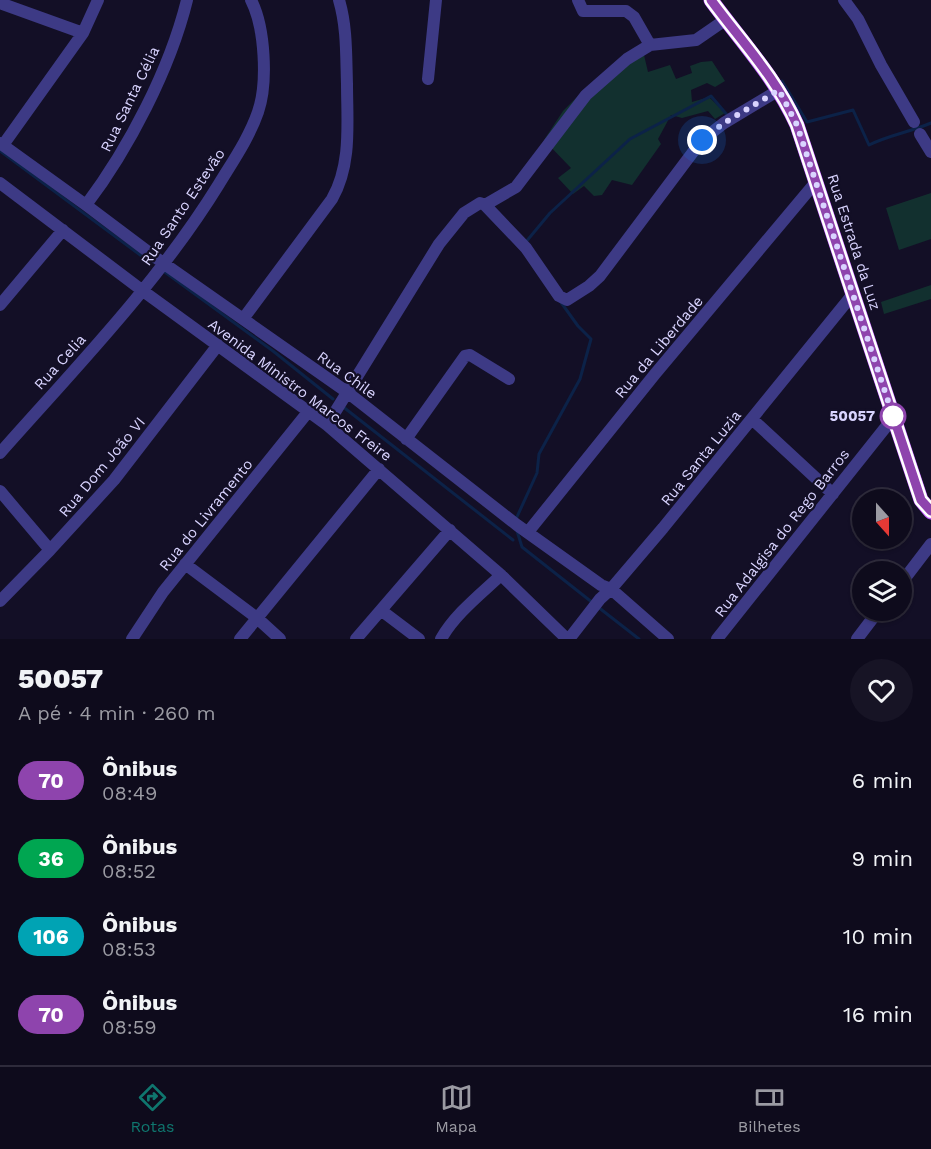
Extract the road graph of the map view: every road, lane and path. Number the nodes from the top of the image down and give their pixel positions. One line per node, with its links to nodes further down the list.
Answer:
1 (98, 0): 11 (street)
2 (187, 0): 21 (street, Rua Santa Célia)
3 (251, 0): 24 (street, Rua Santo Estevão)
4 (339, 0): 28 (street)
5 (436, 0): 13 (street)
6 (578, 0): 12 (street)
7 (711, 0): 10 (main road, Rua Estrada da Luz)
8 (844, 0): 15 (street)
9 (0, 3): 11 (street)
10 (725, 20): 12 (street); 14 (main road, Rua Estrada da Luz)
11 (83, 33): 17 (street)
12 (650, 45): 22 (street)
13 (428, 79)
14 (779, 90): 20 (main road, Rua Estrada da Luz); 22 (street)
15 (914, 122)
16 (920, 134): 18 (street)
17 (1, 144): 21 (street, Rua Chile)
18 (931, 152)
19 (0, 183): 23 (street, Avenida Ministro Marcos Freire)
20 (816, 183): 26 (main road, Rua Estrada da Luz); 43 (street, Rua da Liberdade)
21 (86, 205): 24 (street, Rua Chile)
22 (485, 205): 31 (street)
23 (63, 230): 25 (street, Avenida Ministro Marcos Freire); 27 (street)
24 (163, 263): 25 (street, Rua Santo Estevão); 28 (street, Rua Chile)
25 (143, 291): 29 (street, Avenida Ministro Marcos Freire); 37 (street, Rua Celia)
26 (853, 294): 33 (main road, Rua Estrada da Luz); 34 (street, Rua Santa Luzia)
27 (0, 305)
28 (243, 320): 31 (street, Rua Chile)
29 (218, 345): 32 (street, Avenida Ministro Marcos Freire); 45 (street, Rua Dom João VI)
30 (509, 379): 36 (street)
31 (345, 397): 35 (street); 36 (street, Rua Chile)
32 (308, 412): 35 (street, Avenida Ministro Marcos Freire); 46 (street, Rua do Livramento)
33 (893, 418): 40 (street, Rua Adalgisa do Rego Barros); 41 (main road, Rua Estrada da Luz)
34 (752, 419): 40 (street); 49 (street, Rua Santa Luzia)
35 (327, 425): 38 (street, Avenida Ministro Marcos Freire)
36 (406, 439): 43 (street, Rua Chile)
37 (0, 453)
38 (379, 469): 42 (street, Avenida Ministro Marcos Freire); 52 (street)
39 (0, 491): 45 (street)
40 (833, 494): 62 (street, Rua Adalgisa do Rego Barros)
41 (931, 512)
42 (450, 530): 48 (street, Avenida Ministro Marcos Freire); 51 (street)
43 (528, 532): 49 (street, Rua Chile)
44 (931, 544): 47 (street)
45 (50, 550): 50 (street, Rua Dom João VI)
46 (185, 564): 52 (street); 54 (street, Rua do Livramento)
47 (912, 569)
48 (501, 574): 59 (street); 60 (street, Avenida Ministro Marcos Freire)
49 (611, 589): 60 (street, Rua Santa Luzia); 61 (street, Rua Chile)
50 (0, 600)
51 (382, 611): 57 (street); 58 (street)
52 (256, 618): 55 (street); 56 (street)
53 (871, 621): 63 (street)
54 (132, 639)
55 (240, 639)
56 (280, 639)
57 (356, 639)
58 (419, 639)
59 (441, 639)
60 (568, 639)
61 (668, 639)
62 (717, 639)
63 (857, 639)

